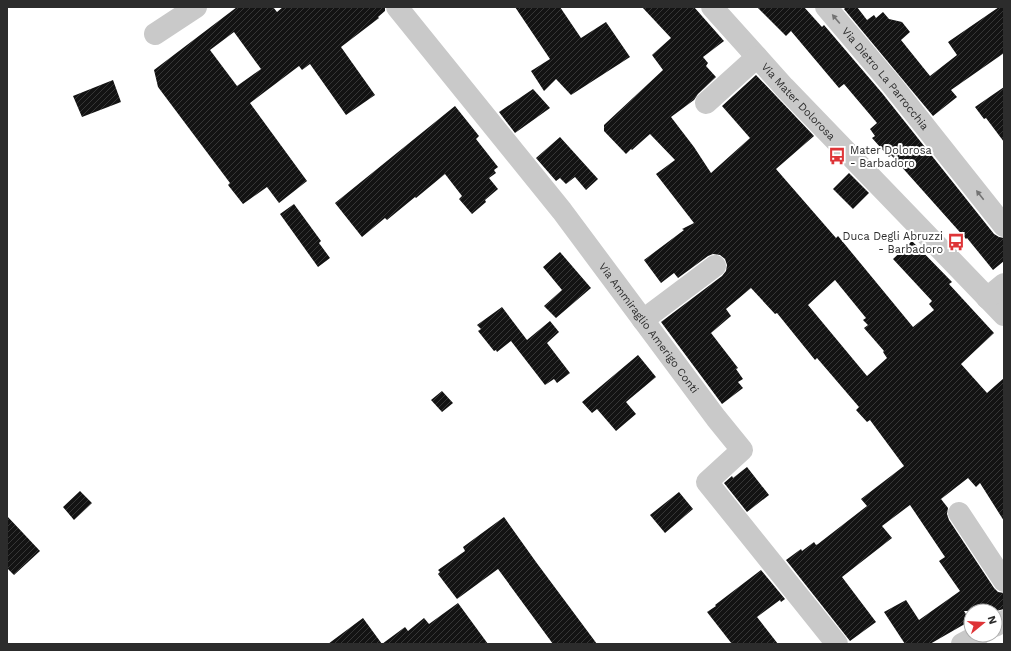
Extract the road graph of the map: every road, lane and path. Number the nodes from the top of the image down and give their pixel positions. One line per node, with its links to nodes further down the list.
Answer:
1 (196, 7): 5 (street)
2 (397, 7): 13 (street, Via Ammiraglio Amerigo Conti)
3 (712, 7): 6 (street, Via Mater Dolorosa)
4 (826, 7): 8 (street, Via Dietro La Parrocchia, one-way to 4)
5 (155, 34)
6 (757, 57): 7 (street); 11 (street, Via Mater Dolorosa)
7 (706, 103)
8 (1004, 226)
9 (716, 266): 13 (street)
10 (1004, 284): 11 (street)
11 (987, 298): 12 (street, Via Mater Dolorosa)
12 (1004, 315)
13 (643, 320): 16 (street, Via Ammiraglio Amerigo Conti)
14 (959, 513): 15 (street)
15 (1004, 580)
16 (837, 644)

